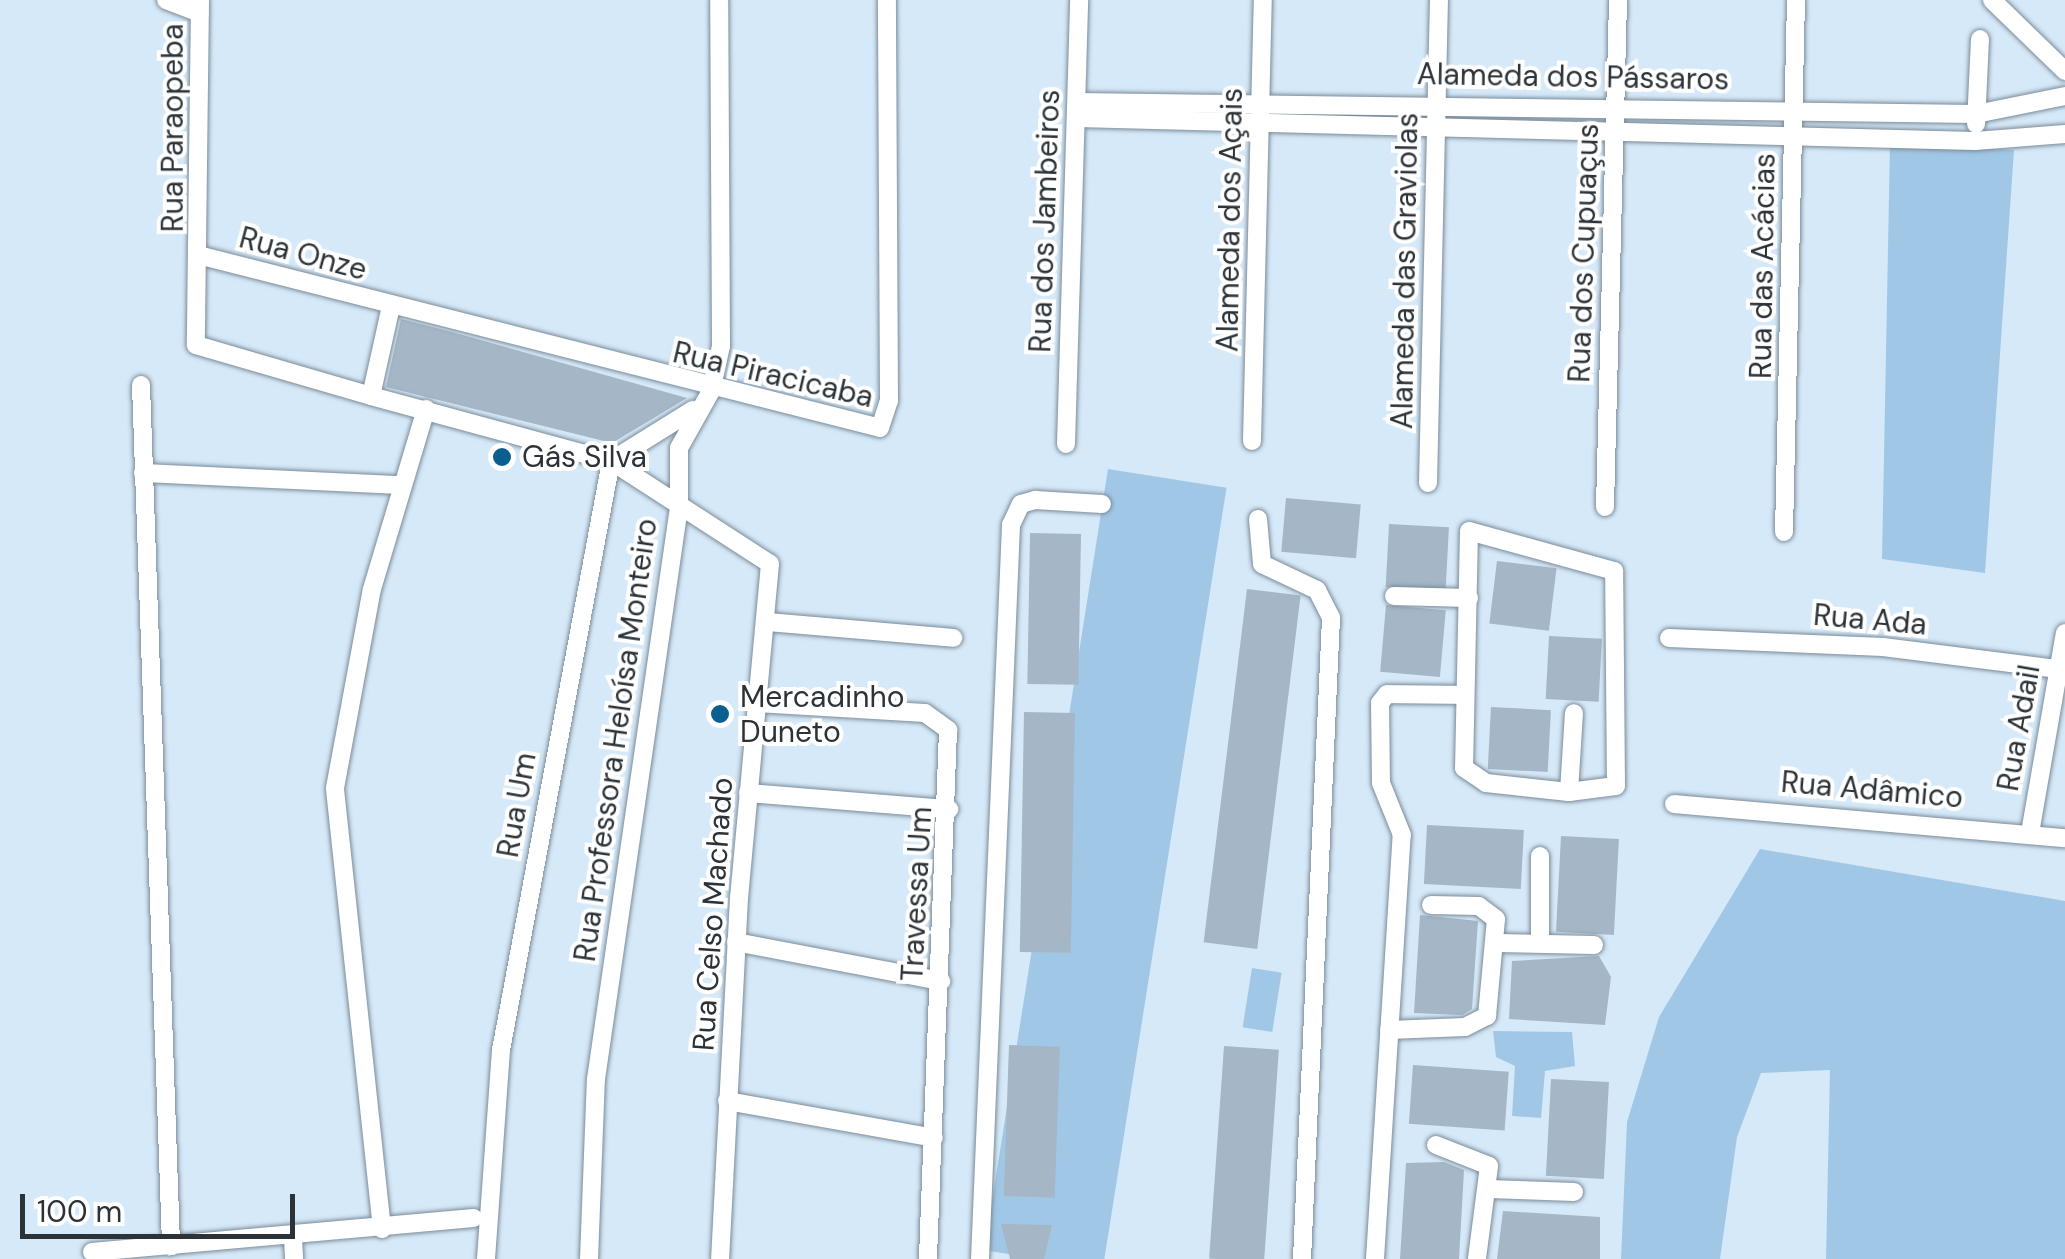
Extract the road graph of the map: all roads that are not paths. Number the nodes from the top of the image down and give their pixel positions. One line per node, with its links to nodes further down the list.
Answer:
1 (166, 0): 10 (street)
2 (719, 0): 29 (street)
3 (888, 0): 29 (street, Rua Piracicaba)
4 (1079, 0): 18 (street, Rua dos Jambeiros)
5 (1262, 0): 14 (street, Alameda dos Açais)
6 (1439, 0): 15 (street, Alameda das Graviolas)
7 (1618, 0): 16 (street, Rua dos Cupuaçus)
8 (1796, 0): 17 (street, Rua das Acácias)
9 (1992, 0): 12 (street)
10 (200, 6): 26 (street, Rua Paraopeba)
11 (1980, 39): 19 (street)
12 (2065, 71)
13 (2065, 96): 19 (street, Alameda dos Pássaros)
14 (1261, 102): 15 (street, Alameda dos Pássaros); 18 (street, Alameda dos Pássaros); 20 (street, Alameda dos Açais)
15 (1437, 102): 16 (street, Alameda dos Pássaros); 21 (street, Alameda das Graviolas)
16 (1616, 104): 17 (street, Alameda dos Pássaros); 22 (street, Rua dos Cupuaçus)
17 (1794, 107): 19 (street, Alameda dos Pássaros); 23 (street, Rua das Acácias)
18 (1077, 110): 20 (street, Alameda dos Pássaros); 34 (street, Rua dos Jambeiros)
19 (1976, 114): 25 (street)
20 (1261, 123): 21 (street, Alameda dos Pássaros); 33 (street, Alameda dos Açais)
21 (1437, 126): 22 (street, Alameda dos Pássaros); 37 (street, Alameda das Graviolas)
22 (1615, 130): 23 (street, Alameda dos Pássaros); 41 (street, Rua dos Cupuaçus)
23 (1794, 134): 25 (street, Alameda dos Pássaros); 43 (street, Rua das Acácias)
24 (2065, 134): 25 (street, Alameda dos Pássaros)
25 (1975, 141)
26 (202, 256): 27 (street, Rua Onze); 30 (street, Rua Paraopeba)
27 (391, 306): 29 (street, Rua Piracicaba); 30 (street)
28 (142, 386): 36 (street)
29 (711, 391): 32 (street, Rua Professora Heloísa Monteiro)
30 (374, 396): 31 (street)
31 (426, 409): 35 (street); 38 (street)
32 (694, 410): 35 (street); 40 (street, Rua Professora Heloísa Monteiro)
33 (1252, 441)
34 (1066, 444)
35 (611, 461): 40 (street); 79 (street, Rua Um)
36 (143, 473): 38 (street); 76 (street)
37 (1428, 483)
38 (402, 485): 74 (street)
39 (1102, 504): 83 (street)
40 (678, 506): 46 (street, Rua Celso Machado); 80 (street, Rua Professora Heloísa Monteiro)
41 (1605, 507)
42 (1258, 519): 84 (street)
43 (1784, 532)
44 (1394, 596): 45 (street)
45 (1469, 598): 51 (street); 54 (street)
46 (768, 622): 48 (street); 52 (street, Rua Celso Machado)
47 (2065, 633): 50 (street, Rua Adail)
48 (953, 638)
49 (1669, 638): 50 (street, Rua Ada)
50 (2061, 669): 58 (street, Rua Adail)
51 (1464, 695): 54 (street); 67 (street)
52 (757, 703): 55 (street, Rua Celso Machado); 57 (street, Travessa Um)
53 (1574, 713): 54 (street)
54 (1569, 792)
55 (748, 793): 57 (street); 62 (street, Rua Celso Machado)
56 (1674, 804): 58 (street, Rua Adâmico)
57 (949, 809): 66 (street, Travessa Um)
58 (2030, 833): 59 (street, Rua Adâmico)
59 (2065, 838)
60 (1540, 856): 63 (street)
61 (1431, 904): 64 (street)
62 (736, 942): 66 (street); 68 (street, Rua Celso Machado)
63 (1540, 942): 64 (street); 65 (street)
64 (1498, 943): 67 (street)
65 (1594, 945)
66 (941, 982): 69 (street, Travessa Um)
67 (1390, 1030): 85 (street)
68 (727, 1102): 69 (street); 81 (street, Rua Celso Machado)
69 (934, 1138): 82 (street, Travessa Um)
70 (1436, 1145): 71 (street)
71 (1490, 1189): 72 (street); 86 (street)
72 (1574, 1192)
73 (473, 1218): 74 (street)
74 (382, 1229): 75 (street)
75 (293, 1238): 76 (street); 78 (street)
76 (171, 1246): 77 (street)
77 (92, 1252)
78 (294, 1259)
79 (486, 1259)
80 (589, 1259)
81 (720, 1259)
82 (928, 1259)
83 (980, 1259)
84 (1302, 1259)
85 (1375, 1259)
86 (1477, 1259)

